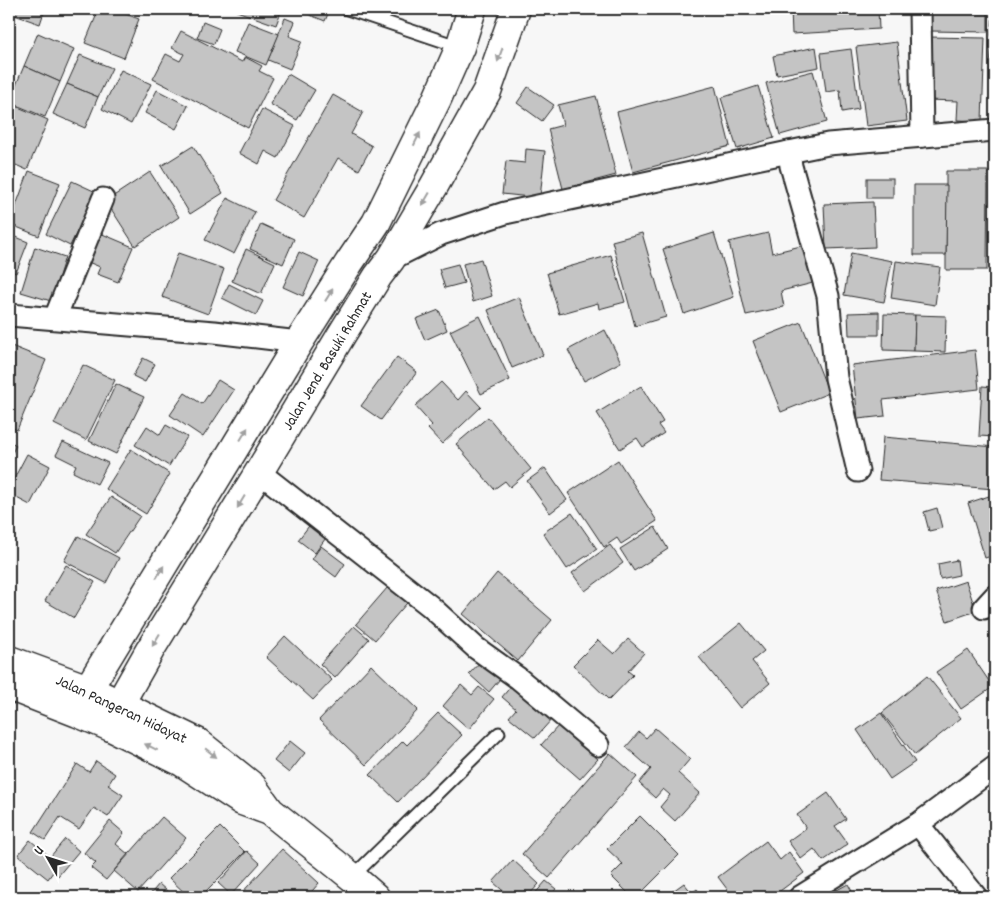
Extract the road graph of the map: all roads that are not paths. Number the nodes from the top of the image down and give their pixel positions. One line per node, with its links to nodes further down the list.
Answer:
1 (347, 9): 5 (lane)
2 (472, 9): 5 (main road, Jalan Jend. Basuki Rahmat)
3 (516, 9): 10 (main road, Jalan Jend. Basuki Rahmat, one-way to 10)
4 (920, 9): 7 (street)
5 (460, 47): 13 (main road, Jalan Jend. Basuki Rahmat, one-way to 5)
6 (995, 130): 7 (street)
7 (922, 136): 8 (street)
8 (789, 152): 10 (street); 14 (street)
9 (103, 199): 12 (street)
10 (391, 259): 15 (main road, Jalan Jend. Basuki Rahmat)
11 (9, 315): 12 (street)
12 (55, 318): 13 (street)
13 (299, 342): 18 (main road, Jalan Jend. Basuki Rahmat, one-way to 13)
14 (858, 471)
15 (259, 472): 19 (main road, Jalan Jend. Basuki Rahmat, one-way to 19); 21 (street)
16 (9, 660): 18 (main road, Jalan Pangeran Hidayat)
17 (9, 686): 18 (main road, Jalan Pangeran Hidayat)
18 (83, 701): 19 (main road, Jalan Pangeran Hidayat)
19 (115, 715): 24 (main road, Jalan Pangeran Hidayat)
20 (499, 733): 24 (lane)
21 (598, 745)
22 (995, 767): 23 (street)
23 (918, 824): 26 (street); 27 (street)
24 (352, 877): 25 (main road, Jalan Pangeran Hidayat)
25 (375, 897)
26 (800, 897)
27 (976, 897)

